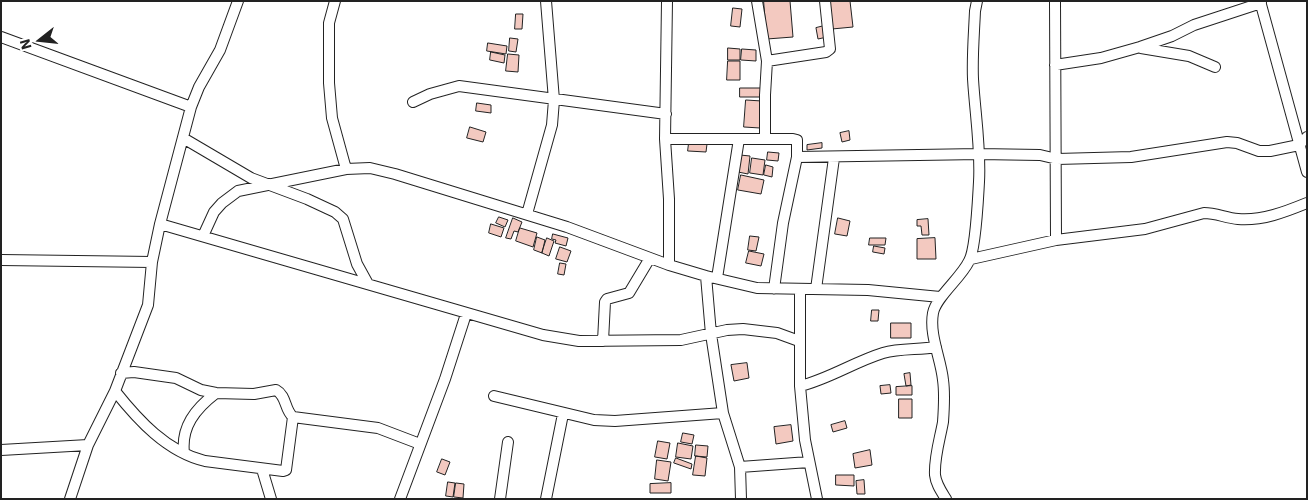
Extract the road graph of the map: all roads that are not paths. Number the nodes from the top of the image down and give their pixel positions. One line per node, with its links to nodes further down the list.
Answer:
1 (238, 1): 17 (street)
2 (335, 1): 29 (street)
3 (546, 1): 15 (street)
4 (667, 1): 18 (street)
5 (757, 1): 12 (street)
6 (825, 1): 12 (street)
7 (976, 1): 25 (street)
8 (1055, 1): 13 (street)
9 (1260, 2): 11 (street); 24 (street)
10 (1, 37): 17 (street)
11 (1140, 47): 13 (street); 14 (street)
12 (767, 61): 22 (street)
13 (1055, 65): 28 (street)
14 (1215, 67)
15 (554, 100): 16 (street); 18 (street); 33 (street)
16 (413, 102)
17 (191, 106): 20 (street)
18 (666, 114): 21 (street)
19 (1307, 137): 24 (street)
20 (183, 138): 31 (street); 34 (street)
21 (665, 139): 23 (street); 42 (street)
22 (765, 139): 23 (street); 26 (street)
23 (738, 140): 45 (street)
24 (1299, 145): 28 (street); 30 (street)
25 (979, 154): 27 (street); 28 (street); 38 (street)
26 (797, 157): 27 (street); 47 (street)
27 (834, 158): 49 (street)
28 (1057, 159): 36 (street)
29 (346, 168): 31 (street); 33 (street)
30 (1307, 172)
31 (270, 184): 35 (street); 41 (street)
32 (1307, 203): 36 (street)
33 (527, 214): 37 (street)
34 (160, 224): 35 (street); 40 (street)
35 (203, 236): 43 (street)
36 (1056, 240): 38 (street)
37 (650, 258): 42 (street); 53 (street)
38 (970, 259): 50 (street)
39 (1, 260): 40 (street)
40 (152, 262): 56 (street)
41 (357, 264): 43 (street); 46 (street)
42 (669, 265): 44 (street)
43 (341, 276): 46 (street)
44 (706, 276): 45 (street); 52 (street)
45 (717, 278): 47 (street)
46 (368, 284): 51 (street)
47 (774, 289): 48 (street)
48 (800, 289): 49 (street); 54 (street)
49 (816, 289): 50 (street)
50 (940, 298): 55 (street)
51 (466, 314): 53 (street); 65 (street)
52 (712, 334): 53 (street); 54 (street); 61 (street)
53 (603, 340)
54 (799, 341): 57 (street)
55 (936, 347): 57 (street); 79 (street)
56 (121, 373): 58 (street); 59 (street)
57 (800, 386): 69 (street)
58 (114, 391): 66 (street); 68 (street)
59 (216, 393): 63 (street); 68 (street)
60 (494, 396): 62 (street)
61 (723, 413): 62 (street); 70 (street)
62 (563, 414): 76 (street)
63 (293, 417): 65 (street); 71 (street)
64 (508, 442): 75 (street)
65 (420, 444): 74 (street)
66 (88, 445): 67 (street); 72 (street)
67 (1, 450)
68 (184, 454): 71 (street)
69 (808, 462): 70 (street); 78 (street)
70 (740, 467): 77 (street)
71 (262, 469): 73 (street)
72 (70, 499)
73 (270, 499)
74 (400, 499)
75 (500, 499)
76 (546, 499)
77 (741, 499)
78 (816, 499)
79 (946, 499)

